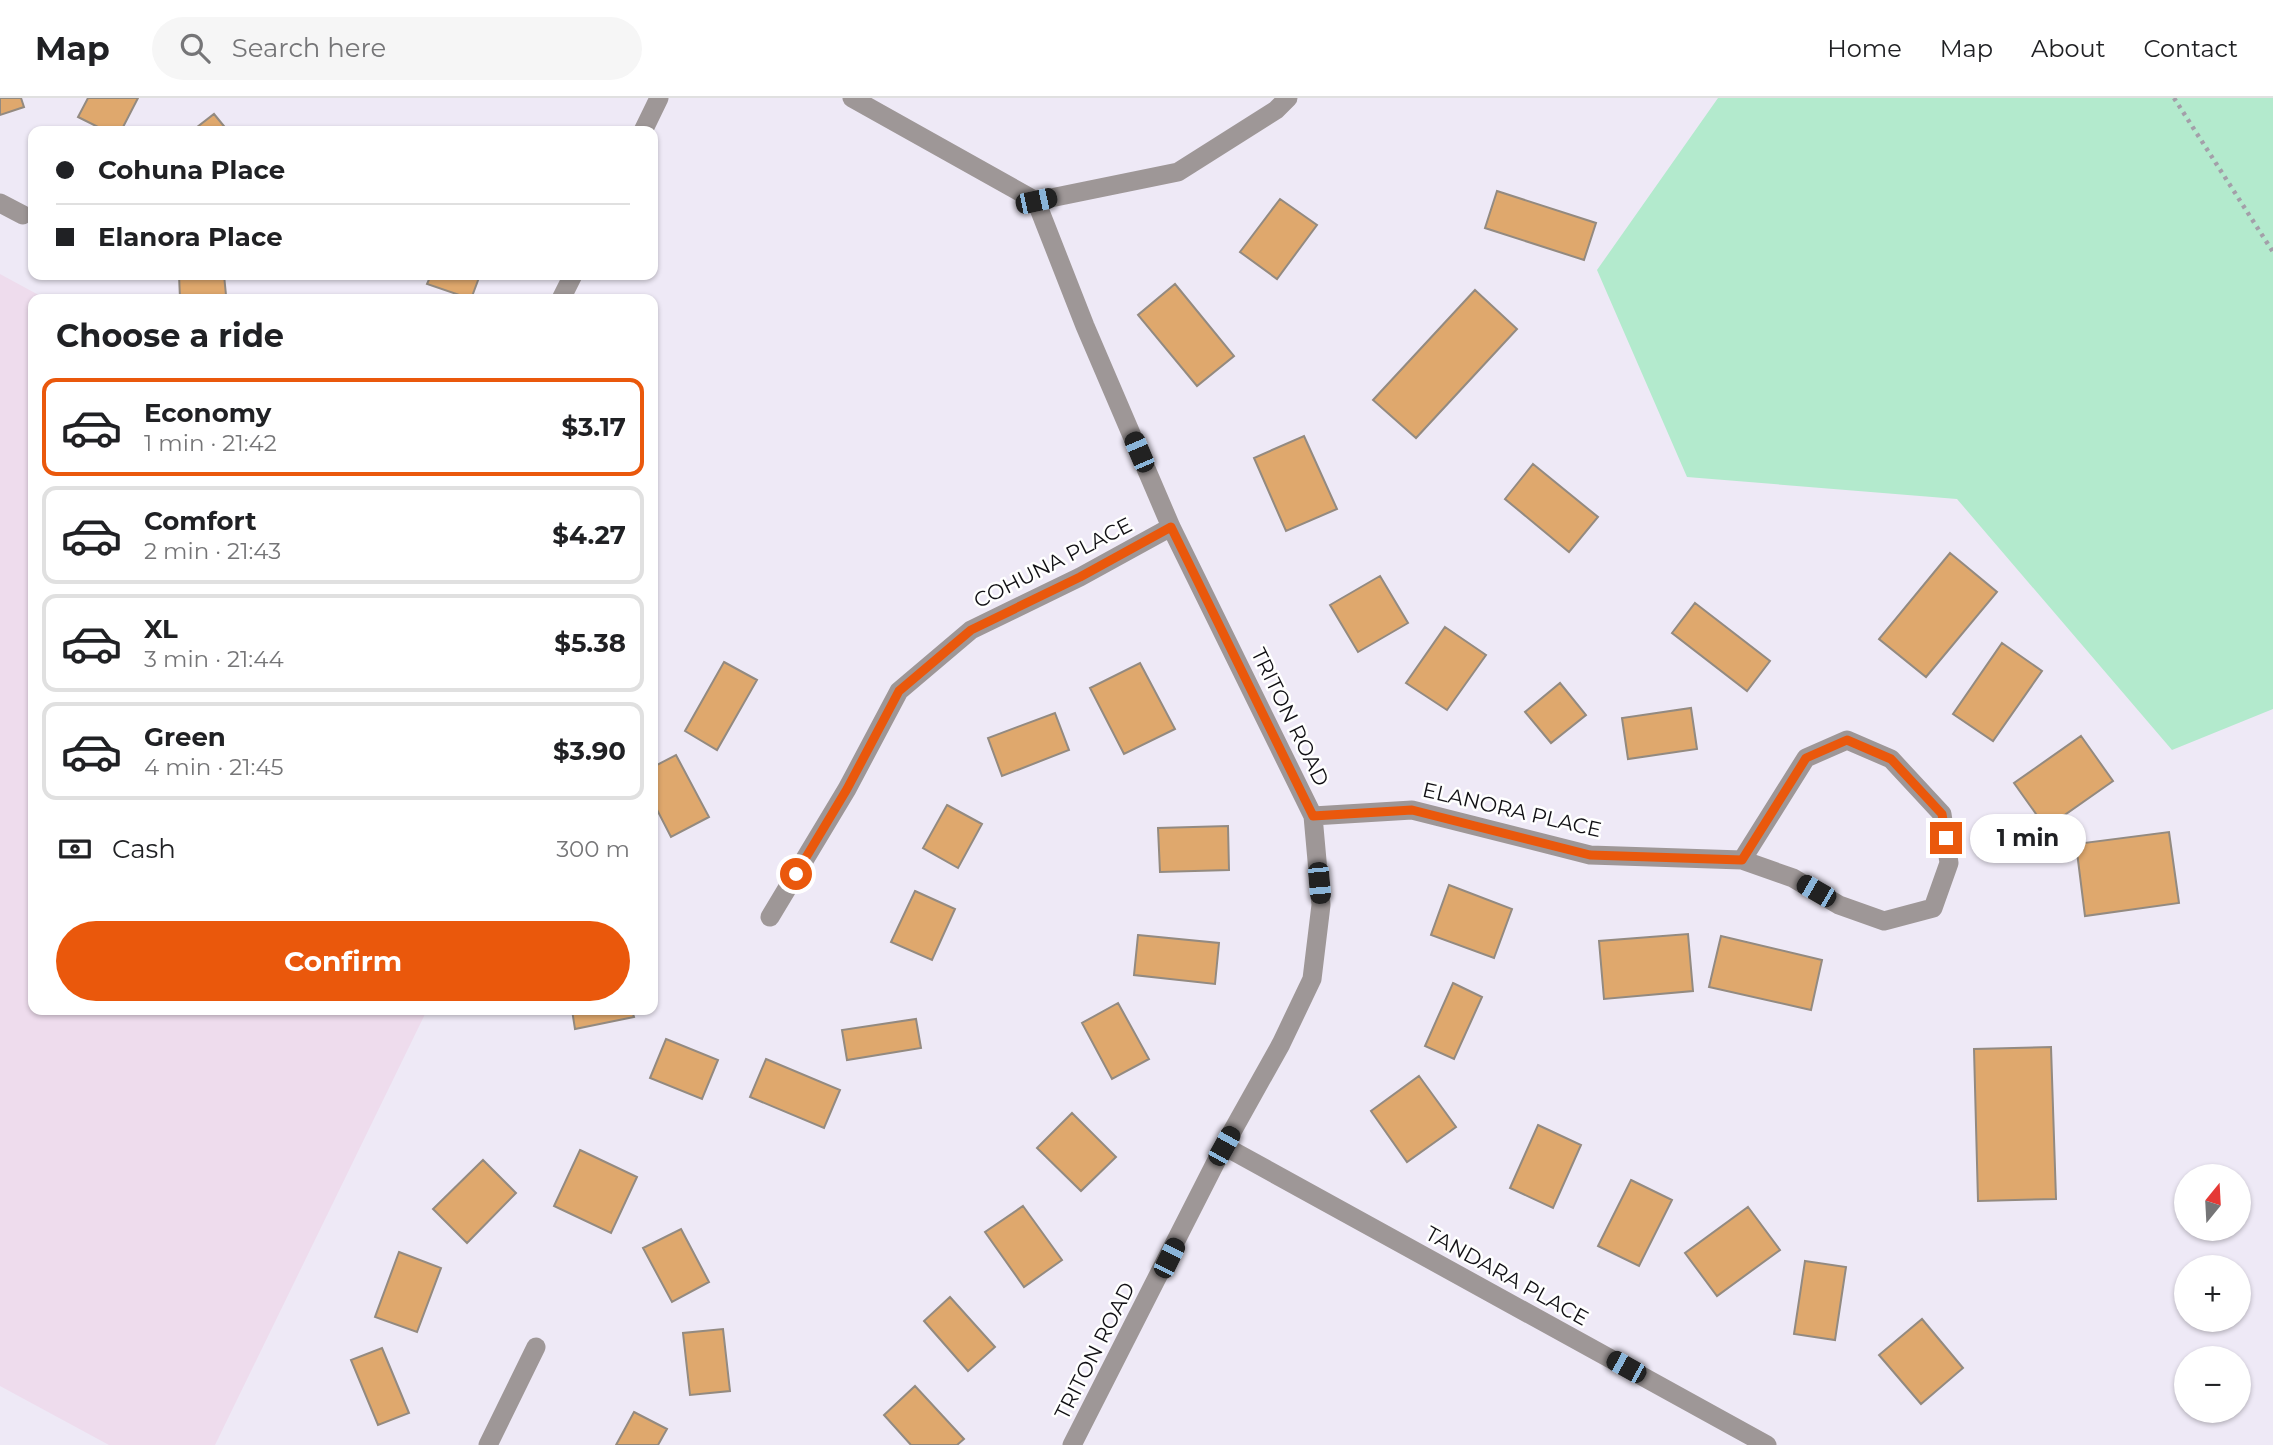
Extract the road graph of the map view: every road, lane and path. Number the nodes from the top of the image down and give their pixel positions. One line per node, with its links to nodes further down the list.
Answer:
1 (659, 98): 5 (street)
2 (852, 98): 6 (street)
3 (1288, 98): 6 (street)
4 (2174, 98): 9 (path)
5 (645, 126)
6 (1036, 201): 10 (street, TRITON ROAD)
7 (0, 203): 8 (street)
8 (23, 215)
9 (2273, 252)
10 (1171, 527): 11 (street, TRITON ROAD); 13 (street, COHUNA PLACE)
11 (1313, 816): 12 (street, ELANORA PLACE); 14 (street, TRITON ROAD)
12 (1742, 860): 12 (street, ELANORA PLACE)
13 (770, 917)
14 (1224, 1146): 17 (street, TRITON ROAD); 18 (street, TANDARA PLACE)
15 (536, 1347): 16 (street)
16 (488, 1445)
17 (1072, 1445)
18 (1767, 1445)

